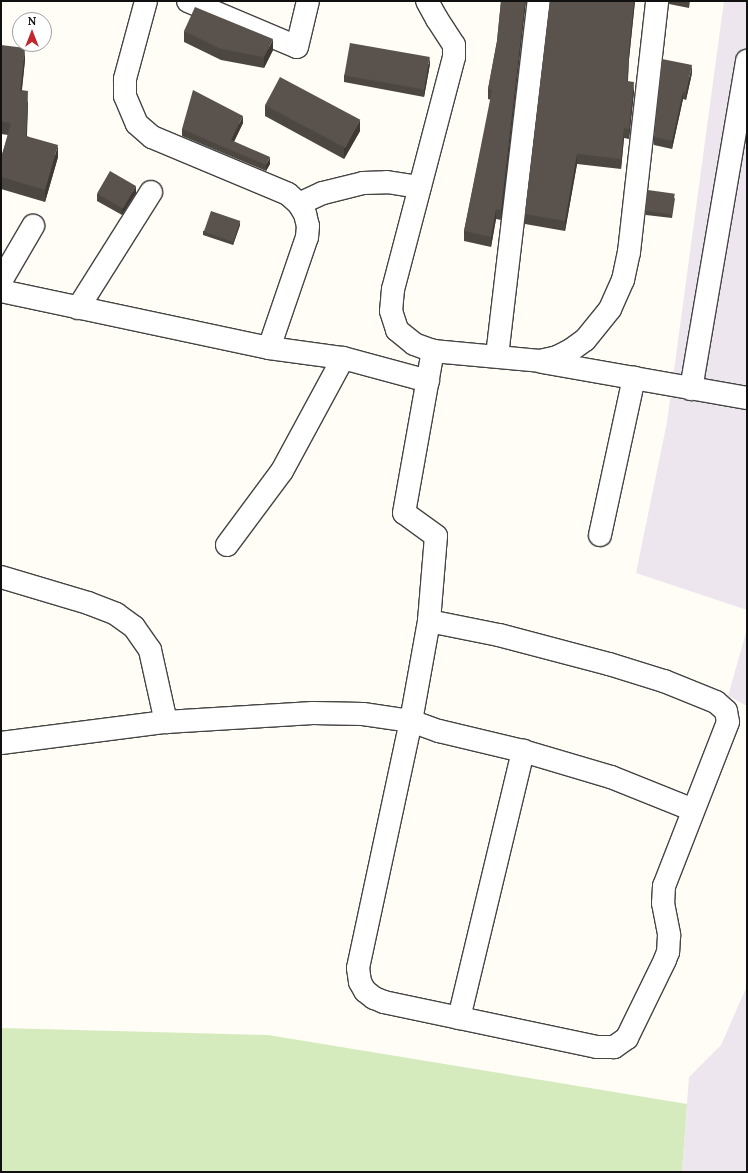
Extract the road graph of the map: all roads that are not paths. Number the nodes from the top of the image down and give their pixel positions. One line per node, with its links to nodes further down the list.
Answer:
1 (146, 1): 10 (street)
2 (188, 1): 3 (street)
3 (308, 1)
4 (427, 1): 8 (street)
5 (539, 1): 17 (street)
6 (656, 1): 19 (street)
7 (747, 61): 22 (street)
8 (420, 187): 10 (street); 16 (street)
9 (151, 192): 14 (street)
10 (299, 204): 15 (street)
11 (33, 226): 12 (street)
12 (1, 282)
13 (1, 292): 14 (street)
14 (78, 308): 15 (street)
15 (269, 348): 18 (street)
16 (433, 351): 17 (street); 21 (street)
17 (497, 356): 19 (street)
18 (343, 358): 21 (street); 25 (street)
19 (540, 361): 20 (street)
20 (634, 378): 22 (street); 24 (street)
21 (428, 381): 27 (street)
22 (691, 389): 23 (street)
23 (747, 398)
24 (600, 535)
25 (227, 545)
26 (1, 577): 29 (street)
27 (429, 621): 28 (street); 32 (street)
28 (411, 721): 29 (street); 31 (street); 33 (street)
29 (166, 722): 30 (street)
30 (1, 743)
31 (523, 751): 32 (street); 33 (street)
32 (693, 810): 33 (street)
33 (459, 1018)

